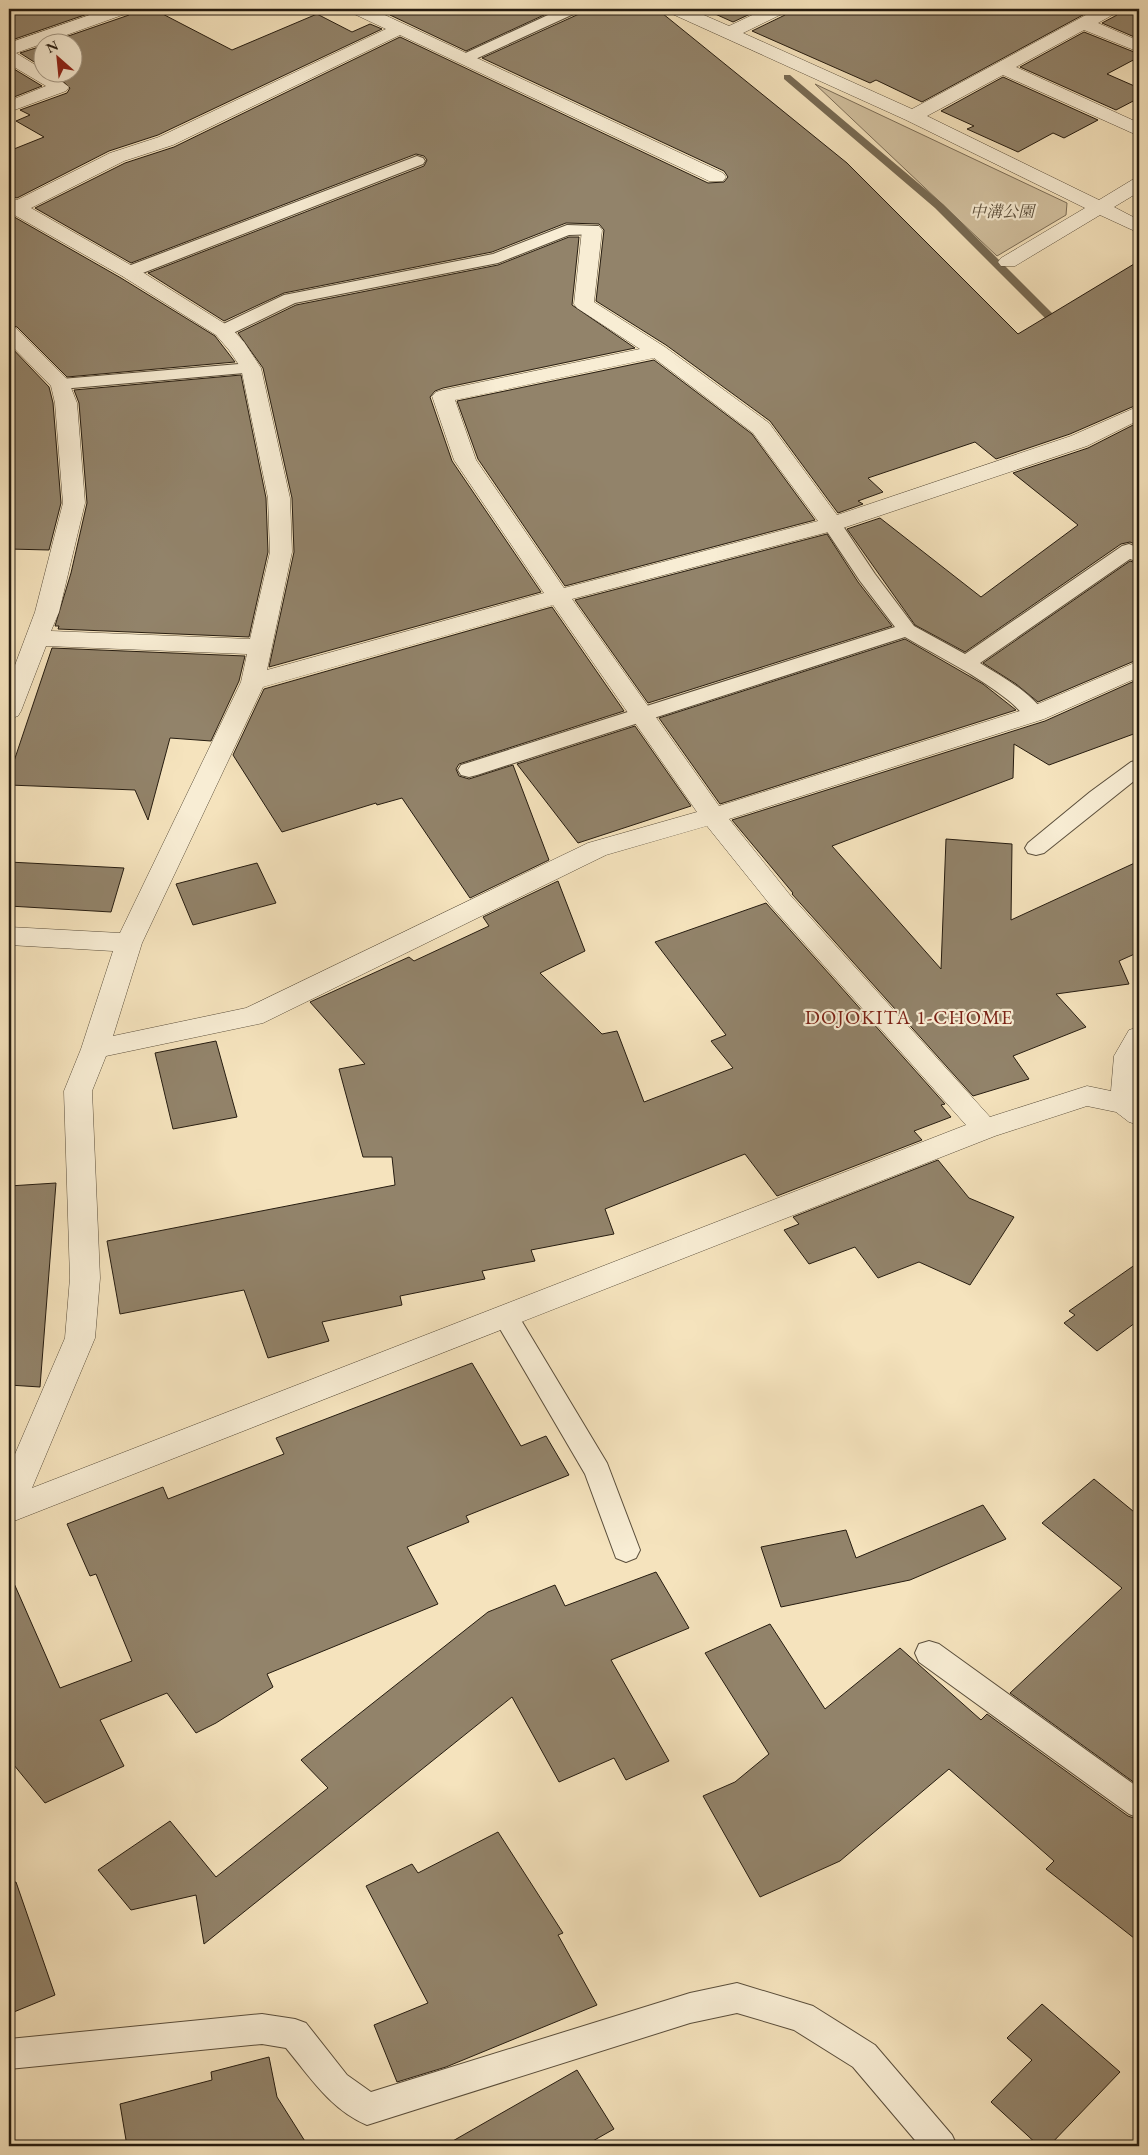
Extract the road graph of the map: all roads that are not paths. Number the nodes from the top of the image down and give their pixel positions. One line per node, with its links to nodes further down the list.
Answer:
1 (122, 9): 11 (street)
2 (573, 9): 13 (lane)
3 (676, 9): 9 (street)
4 (778, 9): 9 (street)
5 (1110, 9): 7 (street)
6 (363, 10): 8 (street)
7 (1084, 24): 10 (street); 14 (street)
8 (399, 28): 13 (street); 22 (street)
9 (729, 33): 16 (street)
10 (1139, 48)
11 (9, 49)
12 (9, 56): 15 (street)
13 (464, 59): 19 (street)
14 (1001, 67): 16 (street); 17 (street)
15 (9, 107)
16 (913, 116): 21 (street)
17 (1139, 130)
18 (417, 161): 26 (lane)
19 (716, 177)
20 (1139, 184): 21 (street)
21 (1100, 209): 23 (street); 25 (street)
22 (16, 211): 26 (street)
23 (1139, 228)
24 (592, 230): 27 (lane); 29 (street)
25 (1008, 262)
26 (129, 272): 27 (street)
27 (223, 331): 30 (street)
28 (9, 332): 31 (street)
29 (658, 351): 33 (street); 35 (street)
30 (252, 368): 31 (lane); 38 (street)
31 (61, 384): 37 (street)
32 (1139, 412): 33 (street)
33 (832, 524): 35 (street); 36 (lane)
34 (1139, 556): 39 (lane)
35 (558, 596): 41 (street); 44 (street)
36 (907, 630): 39 (lane); 44 (lane)
37 (36, 638): 38 (street); 42 (street)
38 (260, 647): 41 (street)
39 (966, 663): 43 (lane)
40 (1139, 668): 43 (street)
41 (253, 682): 50 (street)
42 (9, 711)
43 (1035, 714): 47 (street)
44 (642, 715): 46 (lane); 47 (street)
45 (1139, 767): 48 (lane)
46 (469, 770)
47 (714, 816): 52 (street); 54 (street)
48 (1036, 848)
49 (9, 936): 50 (street)
50 (129, 943): 52 (street)
51 (1139, 1037): 53 (street)
52 (95, 1049): 56 (street)
53 (1132, 1109): 54 (street)
54 (985, 1129): 55 (street)
55 (506, 1317): 57 (street); 58 (lane)
56 (9, 1504)
57 (9, 1510)
58 (626, 1550)
59 (929, 1654): 60 (lane)
60 (1139, 1805)
61 (9, 2054): 62 (lane)
62 (941, 2146)

